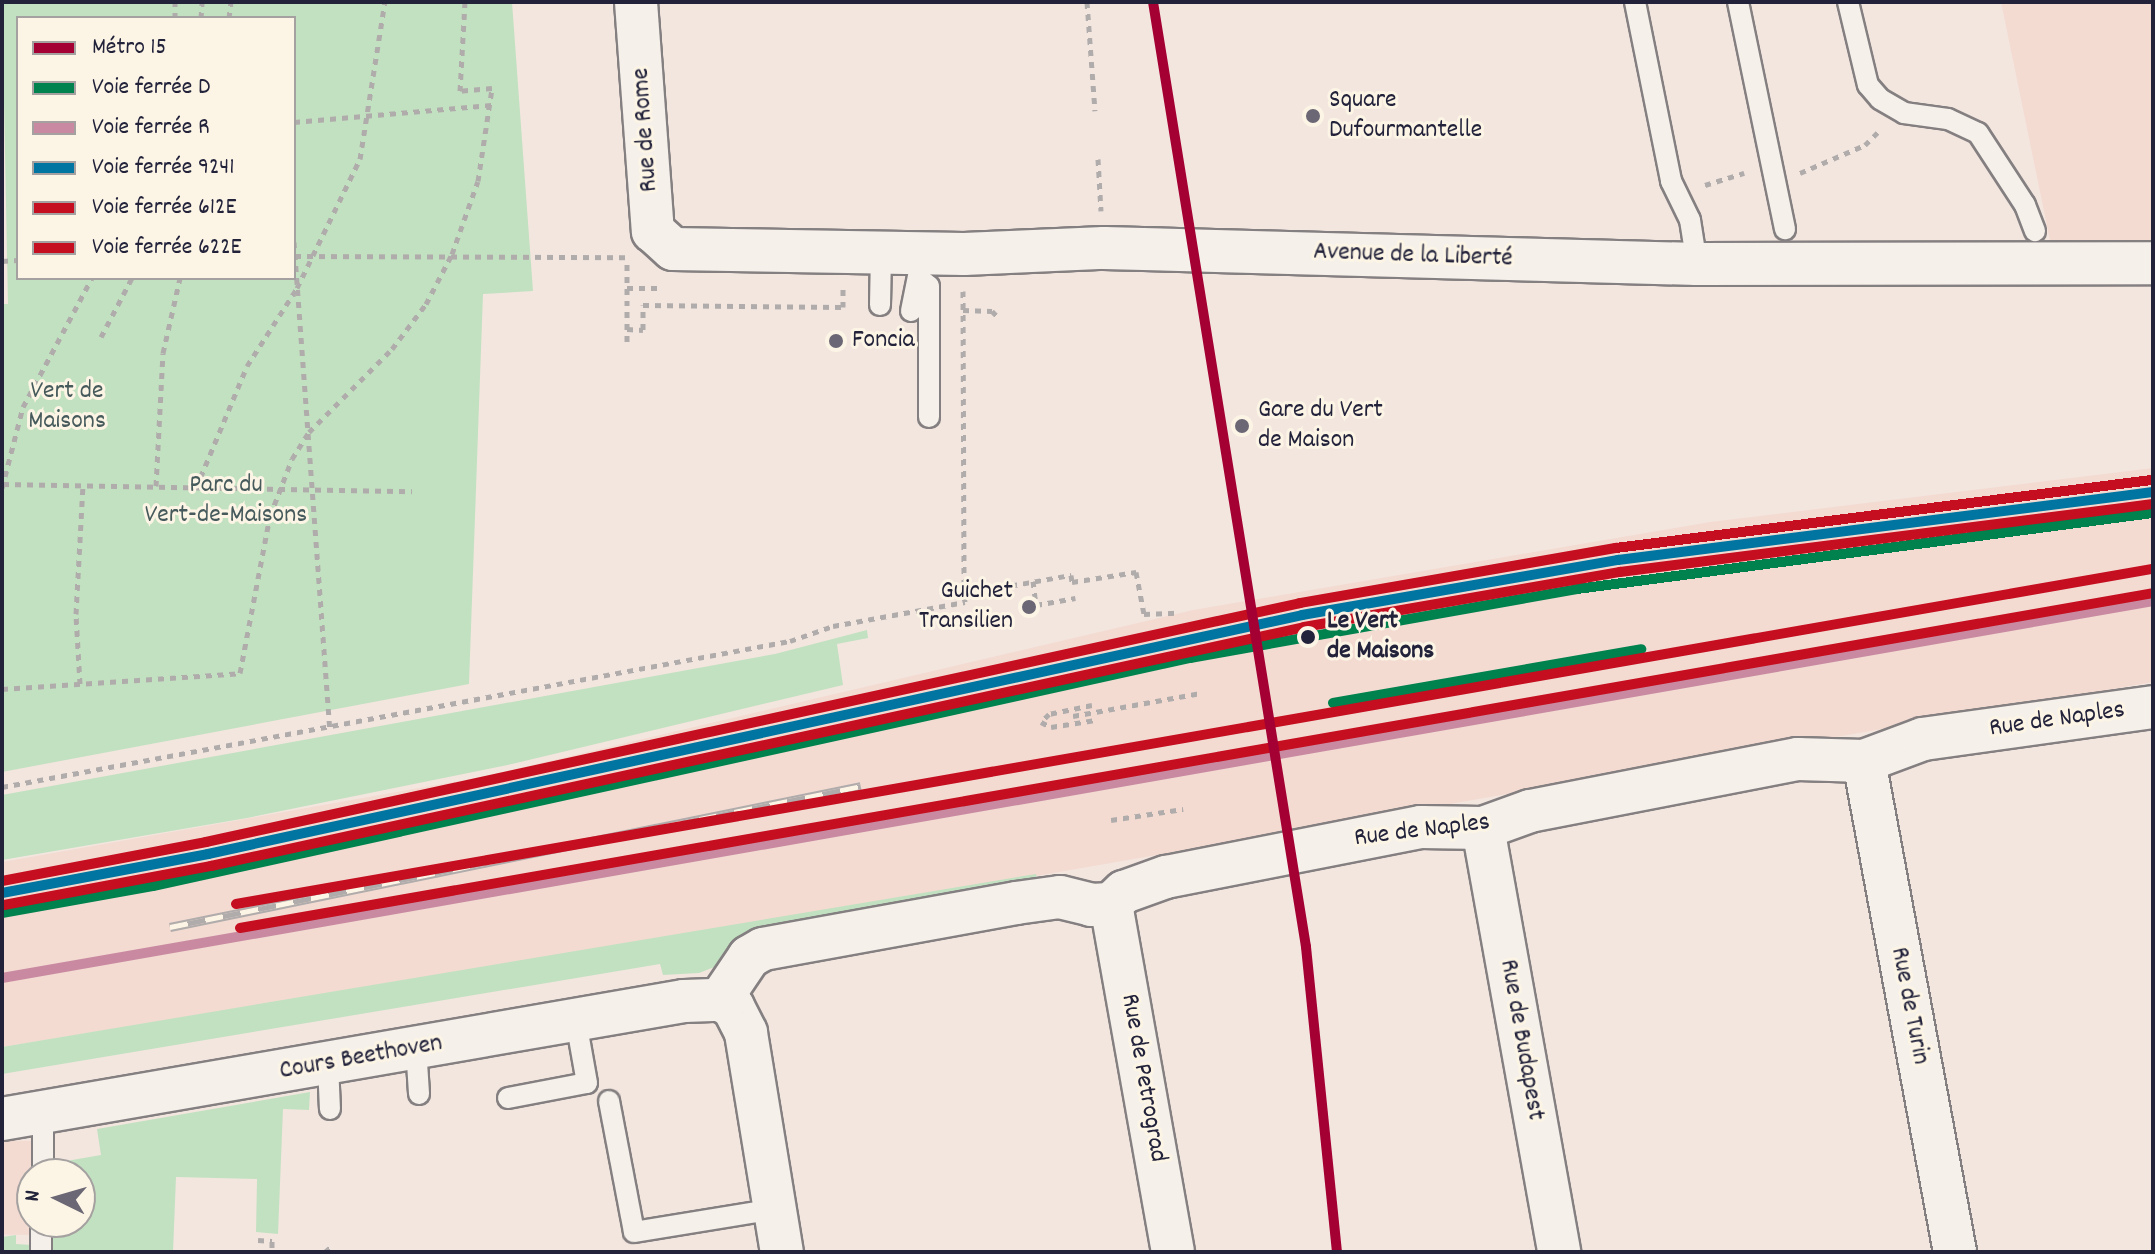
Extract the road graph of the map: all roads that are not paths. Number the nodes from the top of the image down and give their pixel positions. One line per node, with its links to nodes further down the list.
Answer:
1 (636, 2): 10 (street, Rue de Rome)
2 (1635, 2): 9 (lane)
3 (1738, 2): 5 (lane)
4 (1848, 2): 6 (lane)
5 (1785, 229)
6 (2035, 231)
7 (907, 262): 9 (street, Avenue de la Liberté); 10 (street, Avenue de la Liberté); 11 (lane); 12 (lane); 13 (lane)
8 (2153, 263): 9 (street, Avenue de la Liberté)
9 (1697, 264)
10 (673, 268)
11 (880, 305)
12 (911, 311)
13 (929, 417)
14 (2153, 707): 15 (street, Rue de Naples)
15 (1864, 761): 16 (street, Rue de Naples); 33 (street, Rue de Turin)
16 (1483, 828): 17 (street, Rue de Naples); 32 (street, Rue de Budapest)
17 (1111, 904): 18 (street); 31 (street, Rue de Petrograd)
18 (720, 1000): 19 (street, Cours Beethoven); 29 (street)
19 (576, 1021): 20 (street, Cours Beethoven); 23 (lane)
20 (416, 1047): 21 (street, Cours Beethoven); 22 (lane)
21 (328, 1064): 25 (lane); 26 (street, Cours Beethoven)
22 (419, 1094)
23 (508, 1098)
24 (609, 1101): 29 (lane)
25 (330, 1109)
26 (43, 1112): 27 (street, Cours Beethoven); 28 (lane)
27 (2, 1119)
28 (43, 1158)
29 (775, 1209): 30 (street)
30 (782, 1252)
31 (1173, 1252)
32 (1559, 1252)
33 (1955, 1252)

